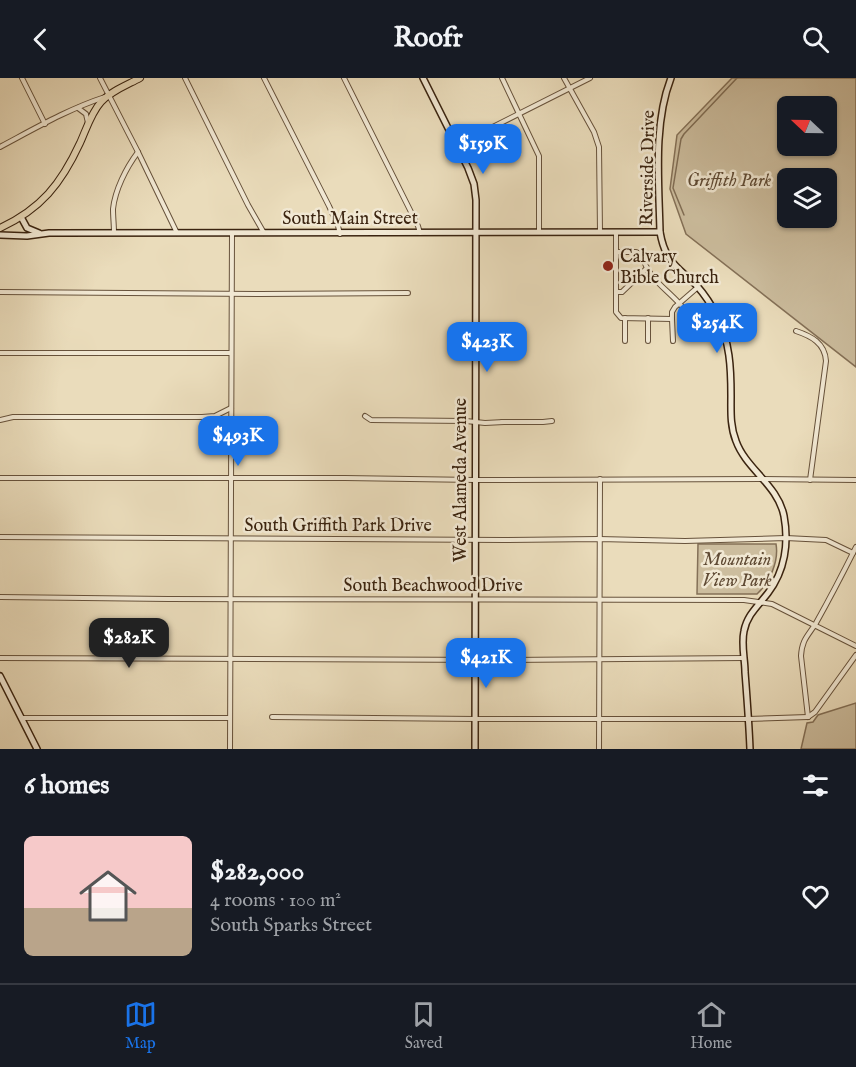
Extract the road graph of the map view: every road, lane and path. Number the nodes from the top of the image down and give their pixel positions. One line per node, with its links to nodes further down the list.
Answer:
1 (22, 78): 16 (street)
2 (100, 78): 13 (street)
3 (140, 78): 13 (main road)
4 (185, 78): 30 (street)
5 (264, 78): 33 (street)
6 (344, 78): 34 (street)
7 (423, 78): 18 (main road, West Alameda Avenue)
8 (502, 78): 15 (street)
9 (564, 78): 12 (street)
10 (590, 78): 12 (street)
11 (671, 78): 26 (main road, Riverside Drive)
12 (570, 88): 15 (street); 24 (street)
13 (109, 96): 14 (street); 17 (main road); 20 (street)
14 (77, 108): 16 (street); 17 (street)
15 (519, 113): 18 (street); 23 (street)
16 (45, 124): 19 (street)
17 (88, 126): 21 (main road)
18 (457, 145): 31 (main road, West Alameda Avenue)
19 (0, 147)
20 (138, 152): 27 (street); 28 (street)
21 (21, 217): 22 (main road); 32 (main road)
22 (0, 228)
23 (539, 232): 24 (main road, South Main Street); 31 (main road, South Main Street)
24 (600, 232): 25 (main road, South Main Street)
25 (616, 232): 26 (main road, South Main Street); 36 (street)
26 (660, 232): 38 (main road, Riverside Drive)
27 (114, 233): 28 (main road, South Main Street); 32 (main road, South Main Street)
28 (177, 233): 29 (main road, South Main Street)
29 (232, 233): 30 (main road, South Main Street); 42 (street)
30 (264, 233): 33 (main road, South Main Street)
31 (476, 233): 34 (main road, South Main Street); 58 (main road, West Alameda Avenue)
32 (40, 234): 35 (main road, South Main Street)
33 (340, 234): 34 (main road, South Main Street)
34 (420, 234)
35 (0, 235)
36 (616, 252): 37 (street); 40 (street)
37 (646, 268): 40 (street); 43 (street)
38 (698, 287): 43 (street); 61 (main road, Riverside Drive)
39 (0, 292): 42 (street)
40 (616, 292): 44 (street)
41 (408, 293): 42 (street)
42 (231, 294): 53 (street)
43 (679, 303): 46 (street); 48 (street)
44 (625, 318): 45 (street); 49 (street)
45 (648, 318): 46 (street); 50 (street)
46 (672, 318): 51 (street)
47 (796, 330): 64 (street)
48 (698, 332)
49 (625, 341)
50 (648, 341)
51 (672, 341)
52 (0, 353): 53 (street)
53 (231, 354): 54 (street)
54 (231, 408): 56 (street); 60 (street)
55 (365, 416): 58 (street)
56 (0, 420)
57 (552, 421): 58 (street)
58 (475, 422): 62 (main road, West Alameda Avenue)
59 (0, 478): 60 (street)
60 (231, 478): 62 (street); 67 (street)
61 (762, 479): 63 (street); 64 (street); 69 (main road, Riverside Drive)
62 (475, 480): 63 (street); 70 (main road, West Alameda Avenue)
63 (600, 480): 68 (street)
64 (810, 480): 65 (street)
65 (856, 480)
66 (0, 537): 67 (street, South Griffith Park Drive)
67 (231, 538): 70 (street, South Griffith Park Drive); 74 (street)
68 (599, 538): 69 (street, South Griffith Park Drive); 70 (street, South Griffith Park Drive); 76 (street)
69 (786, 538): 72 (street, South Griffith Park Drive); 77 (main road, Riverside Drive)
70 (475, 539): 75 (main road, West Alameda Avenue)
71 (856, 547): 72 (street)
72 (853, 553): 78 (street)
73 (0, 597): 74 (street, South Beachwood Drive)
74 (231, 598): 75 (street, South Beachwood Drive); 82 (street)
75 (475, 599): 76 (street, South Beachwood Drive); 84 (main road, West Alameda Avenue)
76 (599, 599): 77 (street, South Beachwood Drive); 85 (street)
77 (760, 602): 78 (street, South Beachwood Drive); 83 (main road, Riverside Drive)
78 (815, 626): 79 (street, South Beachwood Drive); 88 (street)
79 (856, 646)
80 (856, 655): 88 (street)
81 (0, 658): 82 (street)
82 (230, 658): 84 (street); 90 (street)
83 (744, 658): 85 (street); 93 (main road, Riverside Drive)
84 (475, 659): 85 (street); 91 (main road, West Alameda Avenue)
85 (599, 659): 92 (street)
86 (1, 679): 89 (main road)
87 (272, 717): 91 (street)
88 (808, 717): 93 (street)
89 (21, 718): 90 (street); 94 (main road)
90 (231, 718): 95 (street)
91 (475, 719): 92 (street); 96 (main road, West Alameda Avenue)
92 (599, 719): 93 (street); 97 (street)
93 (748, 719): 98 (main road, Riverside Drive)
94 (37, 749)
95 (230, 749)
96 (475, 749)
97 (599, 749)
98 (750, 749)

